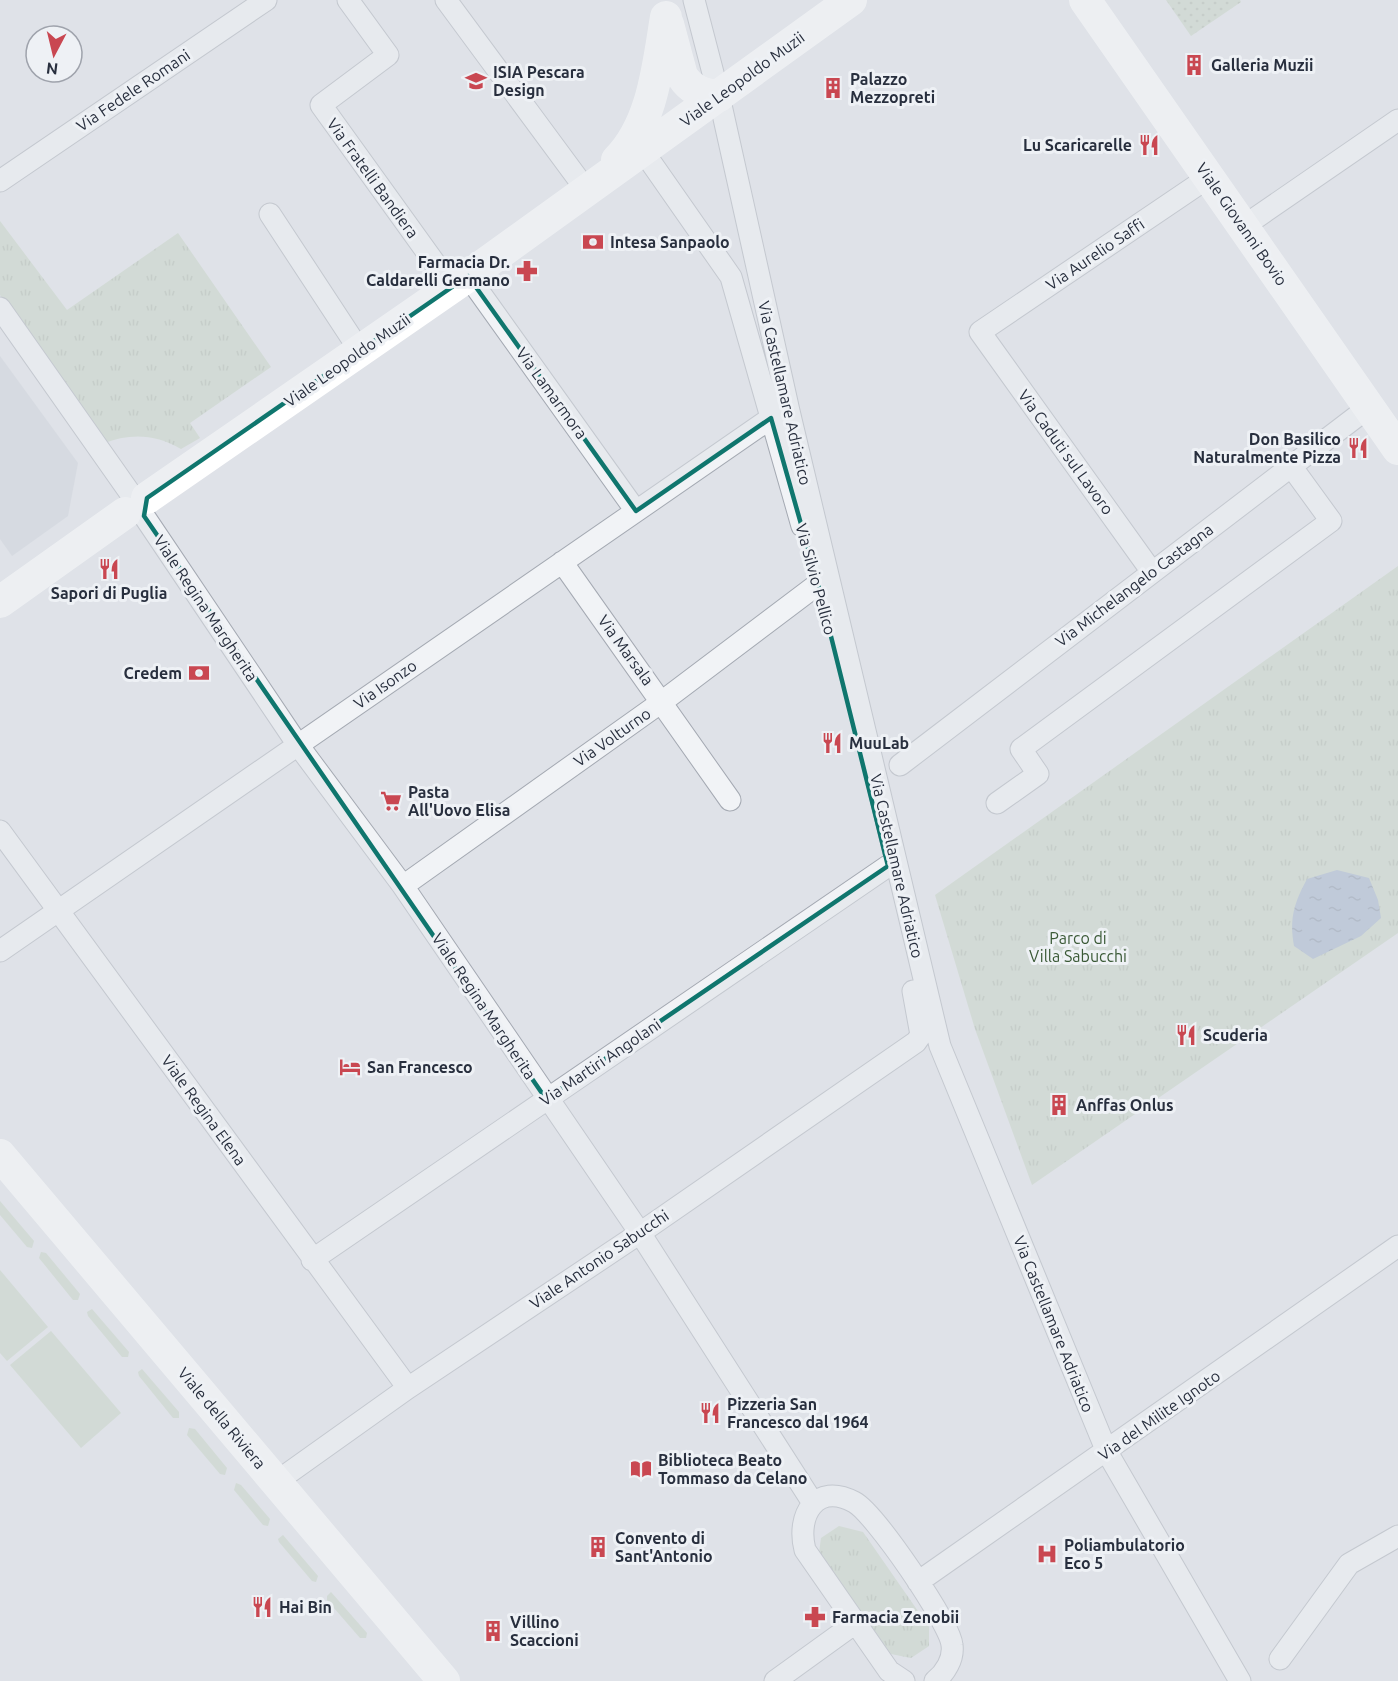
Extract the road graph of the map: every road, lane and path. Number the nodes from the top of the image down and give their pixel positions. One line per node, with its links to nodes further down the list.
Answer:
1 (266, 0): 12 (street, Via Fedele Romani)
2 (348, 0): 17 (street, Via Fratelli Bandiera)
3 (446, 0): 13 (street)
4 (694, 0): 8 (street, Via Castellamare Adriatico)
5 (851, 0): 8 (street, Viale Leopoldo Muzii)
6 (1085, 0): 11 (street, Viale Giovanni Bovio)
7 (663, 8): 8 (street); 13 (street, Viale Leopoldo Muzii)
8 (719, 96): 10 (street, Viale Leopoldo Muzii); 48 (street, Via Castellamare Adriatico)
9 (1398, 120): 16 (street)
10 (643, 151): 15 (street, Viale Leopoldo Muzii); 22 (street, Via Silvio Pellico)
11 (1209, 177): 16 (street, Viale Giovanni Bovio); 19 (street, Via Aurelio Saffi)
12 (0, 181)
13 (584, 187): 15 (street, Viale Leopoldo Muzii)
14 (270, 214): 20 (street)
15 (546, 221): 17 (street, Viale Leopoldo Muzii)
16 (1244, 226): 21 (street, Viale Giovanni Bovio)
17 (460, 282): 20 (street, Viale Leopoldo Muzii); 26 (street, Via Lamarmora)
18 (0, 308): 25 (street, Viale Regina Margherita)
19 (980, 332): 28 (street, Via Caduti sul Lavoro)
20 (360, 351): 25 (street, Viale Leopoldo Muzii)
21 (1369, 407): 23 (street, Viale Giovanni Bovio); 24 (street, Via Michelangelo Castagna)
22 (771, 418): 26 (street, Via Isonzo); 29 (street, Via Silvio Pellico)
23 (1398, 449)
24 (1291, 466): 28 (street, Via Michelangelo Castagna); 35 (street)
25 (137, 505): 30 (street, Viale Leopoldo Muzii); 32 (street, Viale Regina Margherita)
26 (636, 511): 27 (street, Via Isonzo)
27 (562, 562): 31 (street, Via Marsala); 32 (street, Via Isonzo)
28 (1152, 572): 33 (street, Via Michelangelo Castagna)
29 (818, 584): 31 (street, Via Volturno); 37 (street, Via Silvio Pellico)
30 (0, 602)
31 (663, 701): 34 (street, Via Marsala); 38 (street, Via Volturno)
32 (298, 745): 38 (street, Viale Regina Margherita); 39 (street, Via Isonzo)
33 (900, 765)
34 (730, 800)
35 (998, 803)
36 (0, 831): 39 (street, Viale Regina Elena)
37 (888, 866): 41 (street, Via Silvio Pellico); 42 (street, Via Martiri Angolani)
38 (403, 886): 42 (street, Viale Regina Margherita)
39 (60, 910): 40 (street, Via Isonzo); 46 (street, Viale Regina Elena)
40 (0, 951)
41 (921, 1035): 44 (street, Viale Antonio Sabucchi)
42 (546, 1099): 44 (street, Viale Regina Margherita); 46 (street, Via Martiri Angolani)
43 (0, 1155): 49 (street, Viale della Riviera)
44 (640, 1233): 47 (street, Viale Antonio Sabucchi); 50 (street, Viale Regina Margherita)
45 (1398, 1246): 48 (street, Via del Milite Ignoto)
46 (312, 1260): 47 (street, Viale Regina Elena)
47 (408, 1388): 49 (street, Viale Antonio Sabucchi)
48 (1107, 1452): 52 (street, Via del Milite Ignoto); 59 (street, Via Castellamare Adriatico)
49 (276, 1482): 55 (street, Viale della Riviera)
50 (813, 1503): 52 (street); 53 (street)
51 (1398, 1536): 54 (street)
52 (918, 1582): 58 (street)
53 (855, 1624): 56 (street); 57 (street)
54 (1281, 1659)
55 (444, 1681)
56 (775, 1681)
57 (904, 1681)
58 (936, 1681)
59 (1240, 1681)

